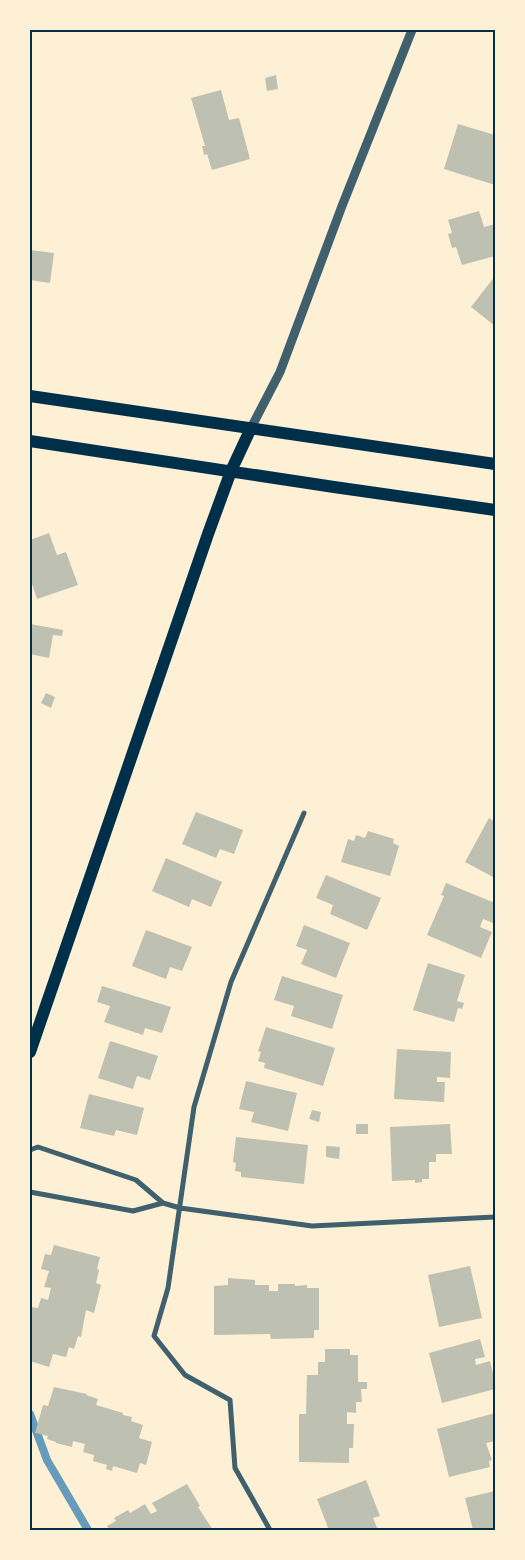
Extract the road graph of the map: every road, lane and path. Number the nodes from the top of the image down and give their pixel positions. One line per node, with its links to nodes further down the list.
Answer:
1 (412, 30): 3 (street)
2 (30, 396): 3 (main road)
3 (252, 428): 5 (main road); 6 (main road)
4 (30, 441): 6 (main road)
5 (495, 464)
6 (231, 471): 7 (main road); 9 (main road)
7 (495, 510)
8 (304, 813): 13 (street)
9 (30, 1052)
10 (30, 1150): 12 (street)
11 (30, 1192): 12 (street)
12 (163, 1203): 13 (street)
13 (180, 1208): 14 (street); 15 (street)
14 (495, 1217)
15 (270, 1530)

